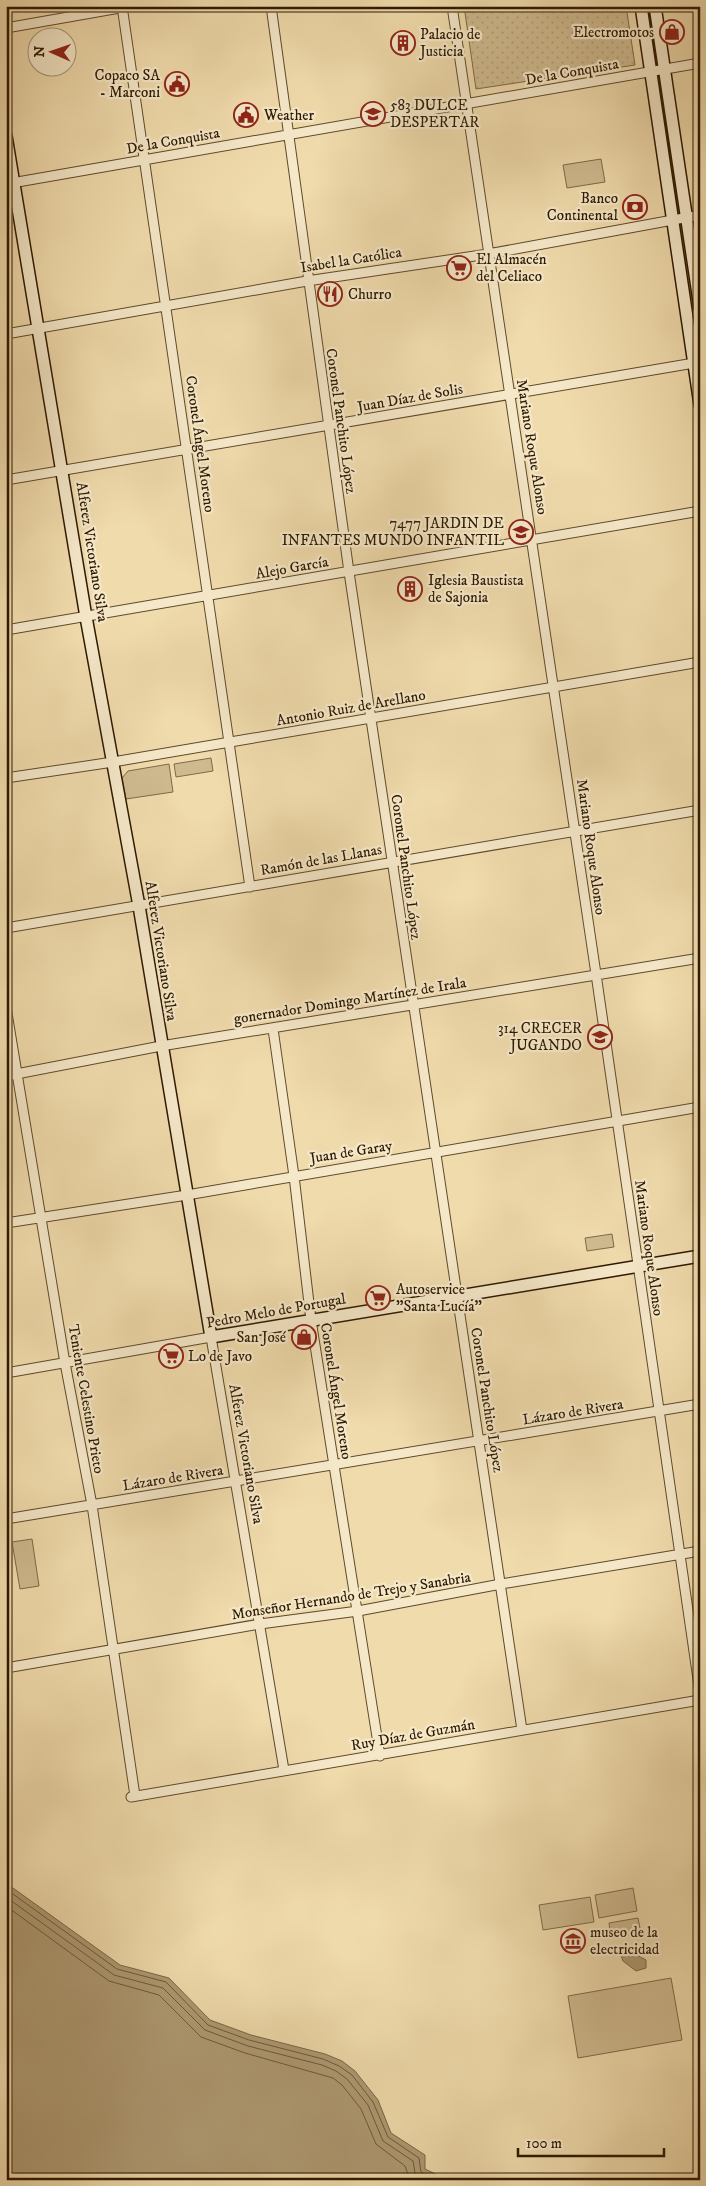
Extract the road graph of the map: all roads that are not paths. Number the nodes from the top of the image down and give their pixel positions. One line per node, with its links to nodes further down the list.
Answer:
1 (270, 6): 11 (street, Coronel Panchito López)
2 (452, 6): 10 (street, Mariano Roque Alonso)
3 (641, 6): 9 (street)
4 (655, 6): 8 (street)
5 (125, 7): 6 (street); 13 (street, Coronel Ángel Moreno)
6 (6, 28)
7 (700, 63): 8 (street, De la Conquista)
8 (664, 70): 9 (street, De la Conquista); 16 (street)
9 (651, 72): 10 (street, De la Conquista); 17 (street)
10 (466, 104): 11 (street, De la Conquista); 18 (street, Mariano Roque Alonso)
11 (288, 135): 13 (street, De la Conquista); 19 (street, Coronel Panchito López)
12 (6, 136): 14 (street, Alferez Victoriano Silva)
13 (145, 160): 14 (street, De la Conquista); 20 (street, Coronel Ángel Moreno)
14 (10, 184): 22 (street, Alferez Victoriano Silva)
15 (700, 215): 16 (street, Isabel la Católica)
16 (686, 218): 17 (street, Isabel la Católica); 21 (street)
17 (673, 220): 18 (street, Isabel la Católica); 24 (street)
18 (488, 254): 19 (street, Isabel la Católica); 25 (street, Mariano Roque Alonso)
19 (307, 281): 20 (street, Isabel la Católica); 27 (street, Coronel Panchito López)
20 (166, 306): 22 (street, Isabel la Católica); 28 (street, Coronel Ángel Moreno)
21 (700, 308)
22 (39, 328): 23 (street, Isabel la Católica); 29 (street, Alferez Victoriano Silva)
23 (6, 334)
24 (697, 363): 25 (street, Juan Díaz de Solis); 26 (street)
25 (510, 395): 27 (street, Juan Díaz de Solis); 32 (street, Mariano Roque Alonso)
26 (700, 405)
27 (328, 426): 28 (street, Juan Díaz de Solis); 33 (street, Coronel Panchito López)
28 (187, 449): 29 (street, Juan Díaz de Solis); 34 (street, Coronel Ángel Moreno)
29 (63, 470): 30 (street, Juan Díaz de Solis); 35 (street, Alferez Victoriano Silva)
30 (6, 480)
31 (700, 511): 32 (street, Alejo García)
32 (532, 540): 33 (street, Alejo García); 38 (street, Mariano Roque Alonso)
33 (349, 572): 34 (street, Alejo García); 39 (street, Coronel Panchito López)
34 (208, 596): 35 (street, Alejo García); 40 (street, Coronel Ángel Moreno)
35 (86, 617): 36 (street, Alejo García); 41 (street, Alferez Victoriano Silva)
36 (6, 630)
37 (700, 662): 38 (street, Antonio Ruiz de Arellano)
38 (554, 687): 39 (street, Antonio Ruiz de Arellano); 44 (street, Mariano Roque Alonso)
39 (370, 718): 40 (street, Antonio Ruiz de Arellano); 45 (street, Coronel Panchito López)
40 (229, 742): 41 (street, Antonio Ruiz de Arellano); 46 (street, Coronel Ángel Moreno)
41 (113, 762): 42 (street, Antonio Ruiz de Arellano); 47 (street, Alferez Victoriano Silva)
42 (6, 778)
43 (700, 810): 44 (street, Ramón de las Llanas)
44 (575, 831): 45 (street, Ramón de las Llanas); 50 (street, Mariano Roque Alonso)
45 (391, 862): 46 (street, Ramón de las Llanas); 51 (street, Coronel Panchito López)
46 (250, 886): 47 (street, Ramón de las Llanas)
47 (139, 906): 48 (street, Ramón de las Llanas); 54 (street, Alferez Victoriano Silva)
48 (6, 928)
49 (700, 958): 50 (street, gonernador Domingo Martínez de Irala)
50 (596, 974): 51 (street, gonernador Domingo Martínez de Irala); 58 (street, Mariano Roque Alonso)
51 (413, 1005): 53 (street, gonernador Domingo Martínez de Irala); 59 (street, Coronel Panchito López)
52 (6, 1008): 55 (street, Teniente Celestino Prieto)
53 (273, 1029): 54 (street, gonernador Domingo Martínez de Irala); 60 (street, Coronel Ángel Moreno)
54 (161, 1046): 55 (street, gonernador Domingo Martínez de Irala); 61 (street, Alferez Victoriano Silva)
55 (17, 1074): 56 (street, gonernador Domingo Martínez de Irala); 62 (street, Teniente Celestino Prieto)
56 (6, 1076)
57 (700, 1107): 58 (street, Juan de Garay)
58 (617, 1120): 59 (street, Juan de Garay); 65 (street, Mariano Roque Alonso)
59 (435, 1152): 60 (street, Juan de Garay); 66 (street, Coronel Panchito López)
60 (294, 1176): 61 (street, Juan de Garay); 67 (street, Coronel Ángel Moreno)
61 (187, 1195): 62 (street, Juan de Garay); 68 (street, Alferez Victoriano Silva)
62 (42, 1216): 63 (street, Juan de Garay); 69 (street, Teniente Celestino Prieto)
63 (6, 1223)
64 (700, 1256): 65 (street, Pedro Melo de Portugal)
65 (637, 1266): 66 (street, Pedro Melo de Portugal); 72 (street, Mariano Roque Alonso)
66 (457, 1296): 67 (street, Pedro Melo de Portugal); 73 (street, Coronel Panchito López)
67 (311, 1320): 68 (street, Pedro Melo de Portugal); 74 (street, Coronel Ángel Moreno)
68 (211, 1337): 69 (street, Pedro Melo de Portugal); 75 (street, Alferez Victoriano Silva)
69 (64, 1363): 70 (street, Pedro Melo de Portugal); 76 (street, Teniente Celestino Prieto)
70 (6, 1373)
71 (700, 1404): 72 (street, Lázaro de Rivera)
72 (658, 1411): 73 (street, Lázaro de Rivera); 79 (street, Mariano Roque Alonso)
73 (479, 1441): 74 (street, Lázaro de Rivera); 80 (street, Coronel Panchito López)
74 (334, 1465): 75 (street, Lázaro de Rivera); 81 (street, Coronel Ángel Moreno)
75 (236, 1481): 76 (street, Lázaro de Rivera); 82 (street, Alferez Victoriano Silva)
76 (92, 1505): 77 (street, Lázaro de Rivera); 83 (street, Teniente Celestino Prieto)
77 (6, 1519)
78 (700, 1552): 79 (street, Monseñor Hernando de Trejo y Sanabria)
79 (679, 1555): 80 (street, Monseñor Hernando de Trejo y Sanabria); 85 (street, Mariano Roque Alonso)
80 (501, 1584): 81 (street, Monseñor Hernando de Trejo y Sanabria); 87 (street, Coronel Panchito López)
81 (358, 1611): 82 (street, Monseñor Hernando de Trejo y Sanabria); 88 (street, Coronel Ángel Moreno)
82 (260, 1624): 83 (street, Monseñor Hernando de Trejo y Sanabria); 89 (street, Alferez Victoriano Silva)
83 (114, 1650): 84 (street, Monseñor Hernando de Trejo y Sanabria); 90 (street, Teniente Celestino Prieto)
84 (6, 1668)
85 (700, 1693)
86 (700, 1700): 87 (street, Ruy Díaz de Guzmán)
87 (522, 1730): 88 (street, Ruy Díaz de Guzmán)
88 (380, 1756): 89 (street, Ruy Díaz de Guzmán)
89 (284, 1770): 90 (street, Ruy Díaz de Guzmán)
90 (133, 1796)

